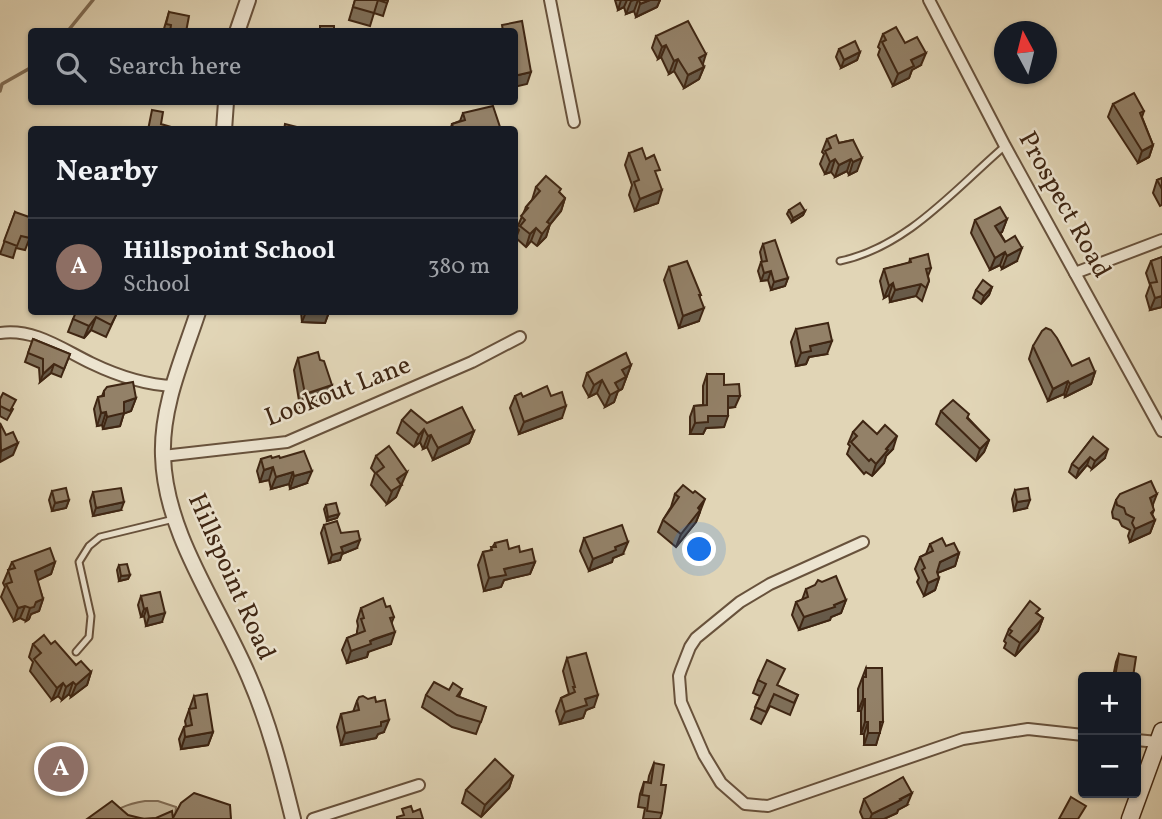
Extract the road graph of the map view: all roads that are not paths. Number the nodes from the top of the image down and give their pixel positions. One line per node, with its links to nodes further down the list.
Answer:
1 (248, 0): 4 (street)
2 (550, 0): 6 (street)
3 (929, 0): 8 (street, Prospect Road)
4 (238, 28)
5 (226, 105): 7 (street)
6 (574, 122)
7 (224, 126)
8 (1005, 146): 10 (lane); 11 (street, Prospect Road)
9 (1162, 240): 11 (street)
10 (840, 261)
11 (1075, 272): 16 (street, Prospect Road)
12 (197, 315): 15 (street, Hillspoint Road)
13 (0, 333): 15 (street)
14 (520, 337): 17 (street, Lookout Lane)
15 (174, 386): 17 (street, Hillspoint Road)
16 (1162, 431)
17 (163, 456): 18 (street, Hillspoint Road)
18 (174, 519): 20 (lane); 25 (street, Hillspoint Road)
19 (863, 542): 21 (street)
20 (76, 652)
21 (1078, 734)
22 (1160, 736): 23 (street); 27 (main road)
23 (1141, 739)
24 (419, 786): 26 (street)
25 (292, 819)
26 (313, 819)
27 (1131, 819)

